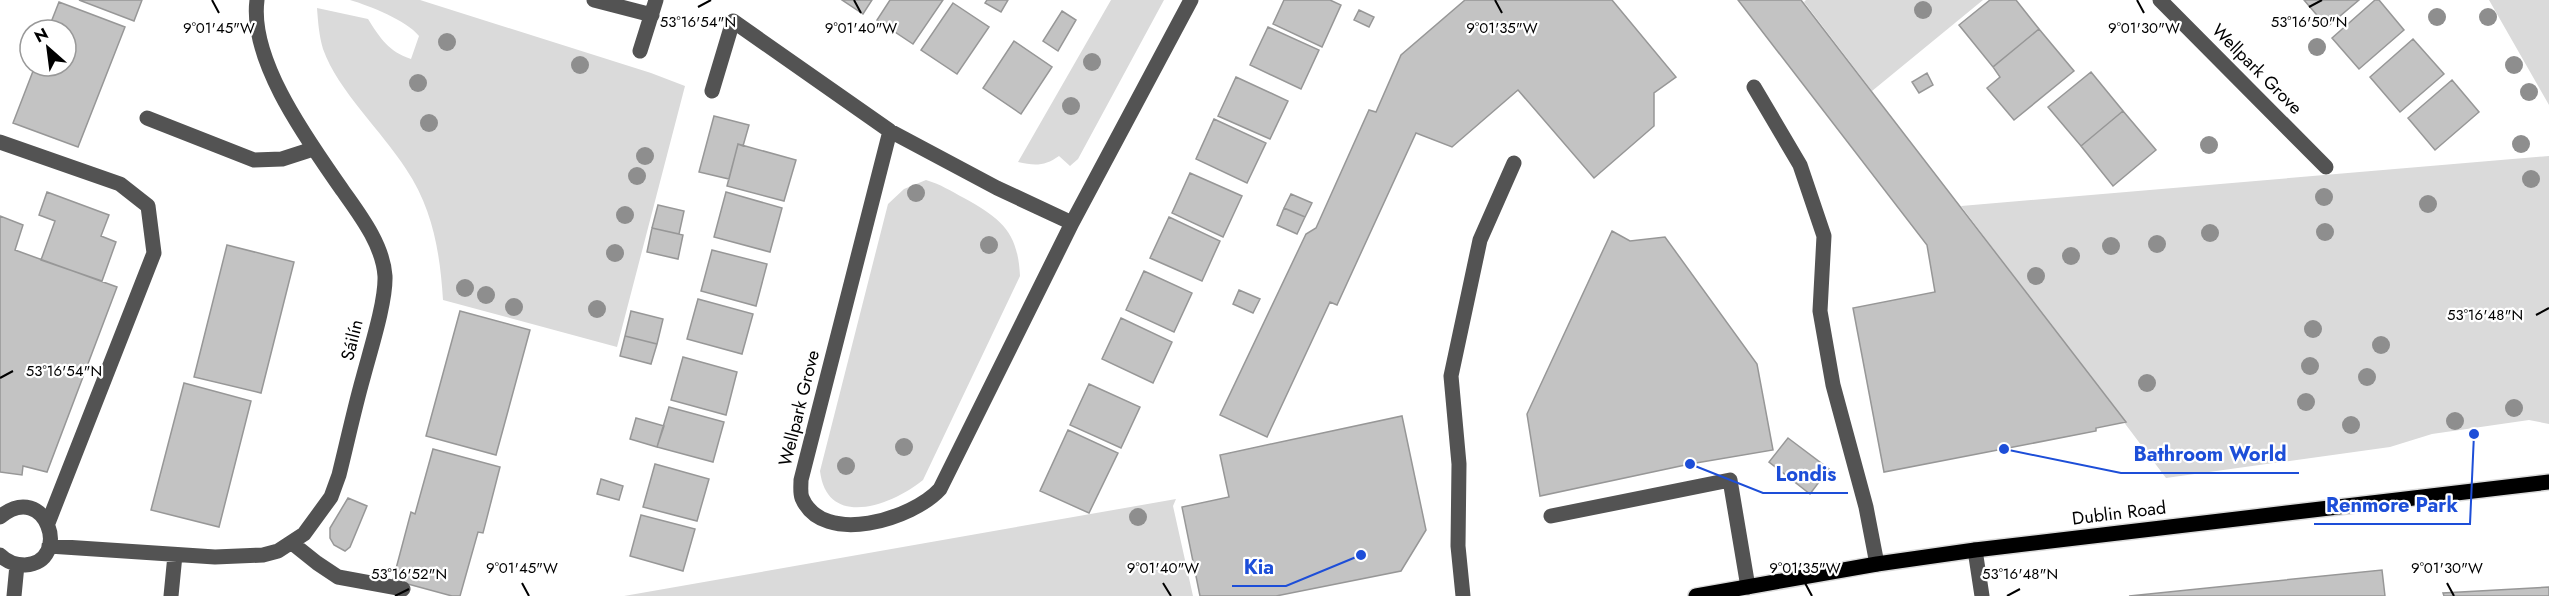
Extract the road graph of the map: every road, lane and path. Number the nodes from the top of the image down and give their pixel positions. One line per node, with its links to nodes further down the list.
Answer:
1 (257, 0): 12 (street, Sáilín)
2 (594, 0): 5 (street)
3 (1191, 0): 15 (street, Wellpark Grove)
4 (2160, 0): 14 (street, Wellpark Grove)
5 (654, 8): 6 (street)
6 (640, 51)
7 (1754, 87): 25 (street)
8 (712, 91): 10 (street)
9 (147, 117): 12 (street)
10 (890, 131): 15 (street); 15 (street, Wellpark Grove)
11 (0, 142): 19 (street)
12 (313, 149): 20 (street, Sáilín)
13 (1514, 163): 31 (street)
14 (2326, 167)
15 (1072, 223)
16 (2549, 482): 22 (main road, Dublin Road)
17 (1551, 516): 27 (street)
18 (0, 517): 19 (street)
19 (48, 524): 21 (street)
20 (292, 543): 24 (street, Sáilín); 28 (street)
21 (50, 546): 24 (street, Sáilín); 26 (street)
22 (1975, 550): 25 (main road, Dublin Road); 33 (street)
23 (0, 555): 26 (street)
24 (175, 555): 30 (street)
25 (1877, 564): 27 (main road, Dublin Road)
26 (17, 565): 29 (street)
27 (1748, 587): 32 (main road, Dublin Road)
28 (403, 589)
29 (14, 596)
30 (171, 596)
31 (1463, 596)
32 (1696, 596)
33 (1982, 596)

